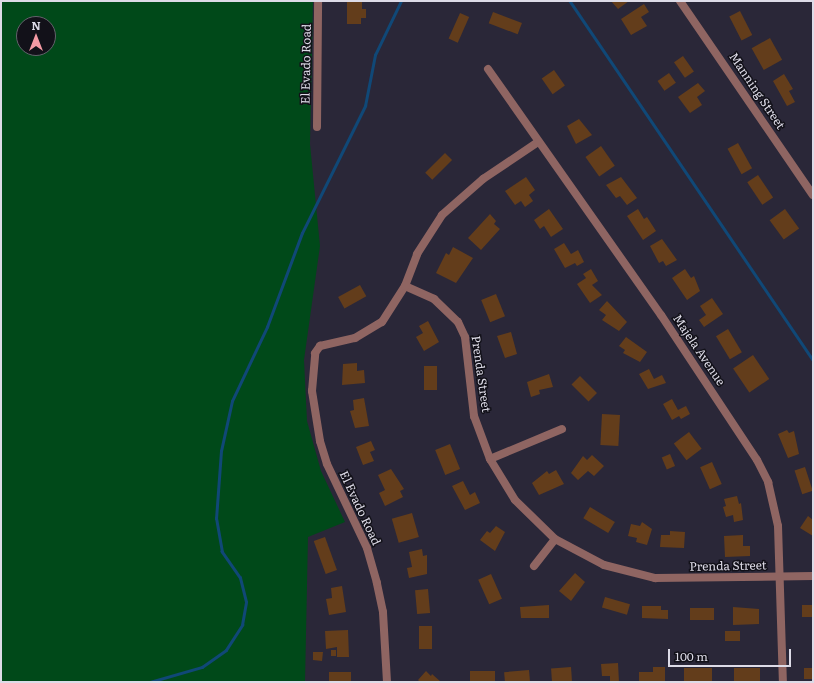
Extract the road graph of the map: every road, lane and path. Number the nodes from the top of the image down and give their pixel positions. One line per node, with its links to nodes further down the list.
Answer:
1 (318, 1): 4 (street, El Evado Road)
2 (680, 1): 6 (street, Manning Street)
3 (488, 69): 5 (street, Majela Avenue)
4 (317, 127)
5 (538, 142): 7 (street); 13 (street, Majela Avenue)
6 (813, 195)
7 (405, 286): 9 (street, Prenda Street); 14 (street, El Evado Road)
8 (562, 429): 9 (street)
9 (490, 459): 10 (street, Prenda Street)
10 (555, 540): 11 (street); 13 (street, Prenda Street)
11 (534, 566)
12 (813, 576): 13 (street, Prenda Street)
13 (781, 578): 15 (street, Majela Avenue)
14 (387, 682)
15 (783, 682)

